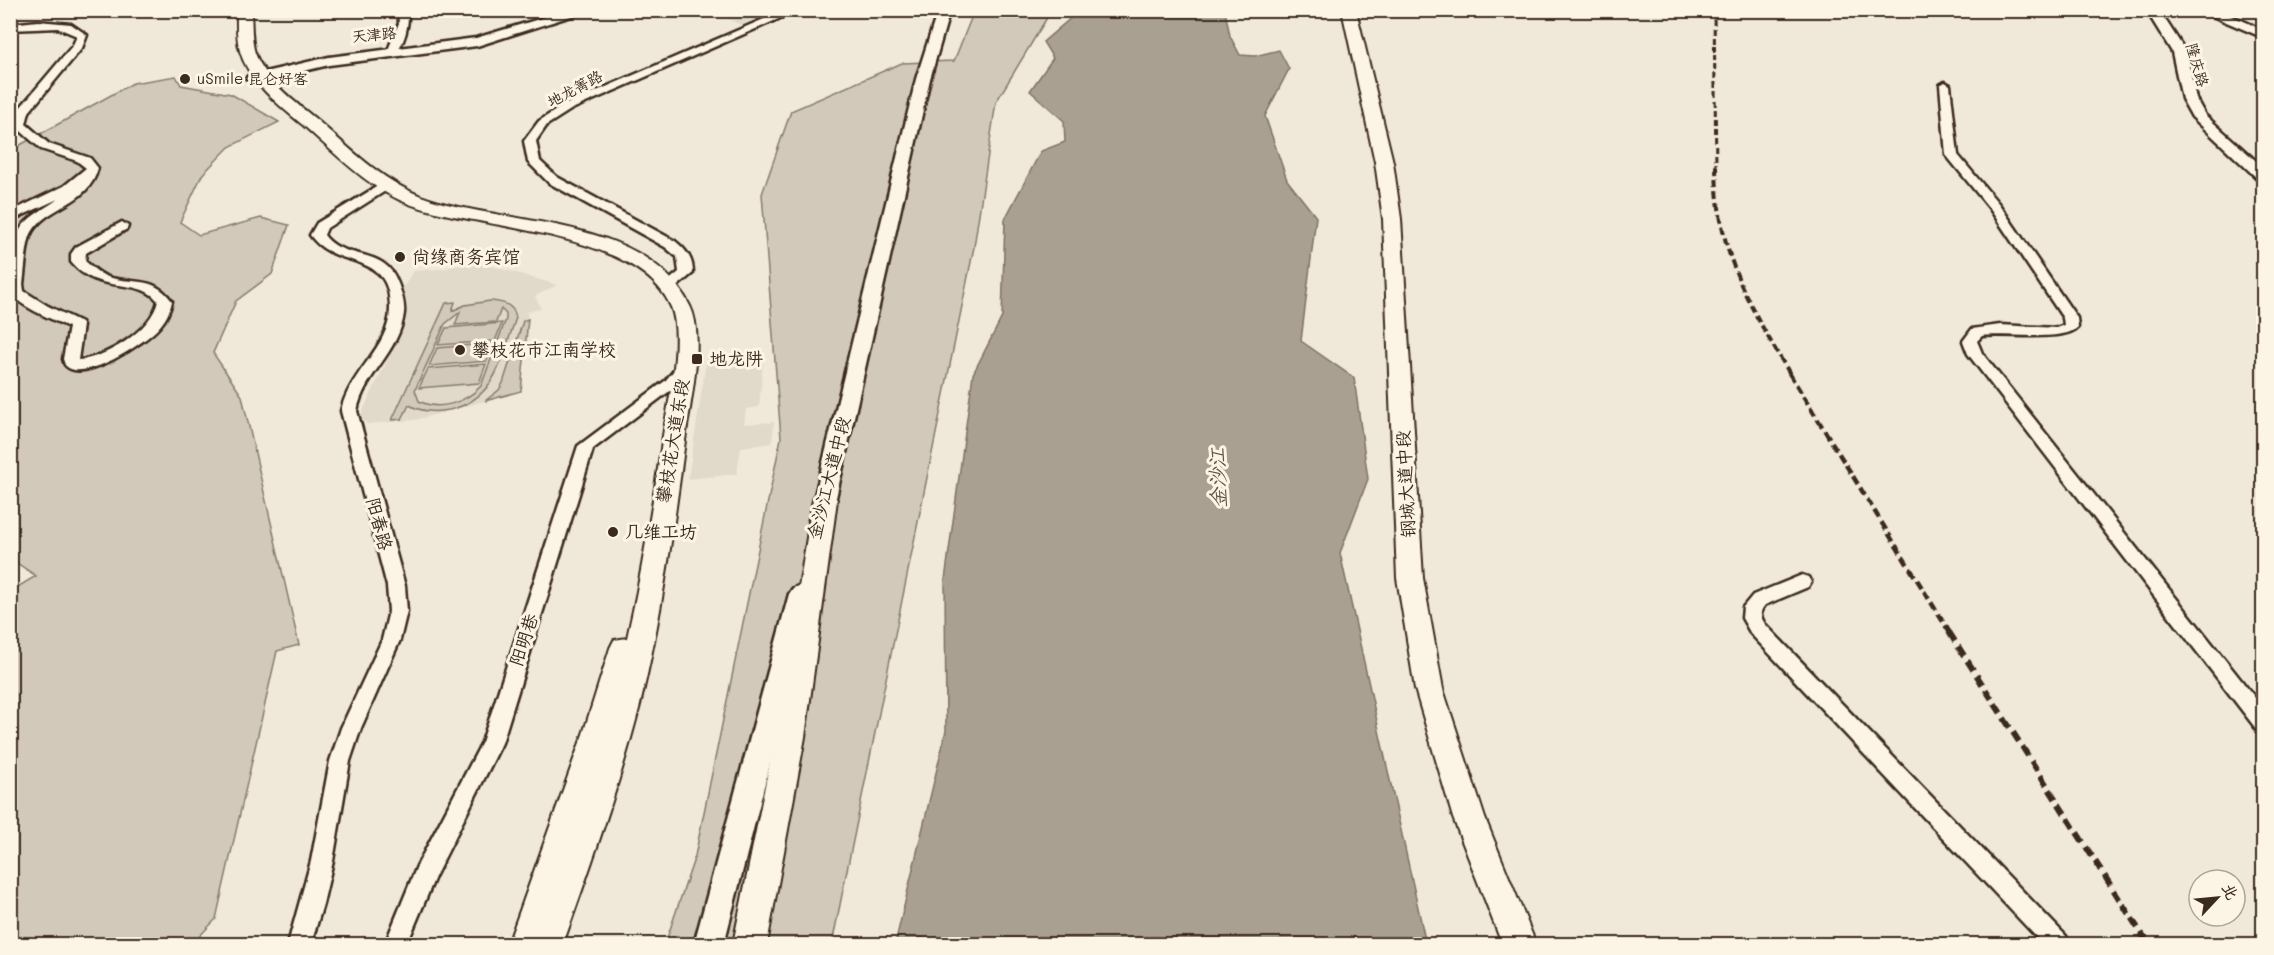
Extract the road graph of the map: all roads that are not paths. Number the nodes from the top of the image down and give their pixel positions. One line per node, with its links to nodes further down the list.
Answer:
1 (235, 10): 14 (highway, 攀枝花大道东段)
2 (244, 10): 14 (highway, 攀枝花大道东段)
3 (403, 10): 13 (street)
4 (572, 10): 13 (main road, 天津路)
5 (584, 10): 14 (main road)
6 (795, 10): 21 (street, 地龙箐路)
7 (944, 10): 23 (main road, 金沙江大道中段)
8 (1348, 10): 33 (highway, 钢城大道中段)
9 (2152, 10): 17 (main road, 隆庆路)
10 (2203, 10): 12 (street)
11 (10, 27): 16 (street)
12 (2264, 35)
13 (393, 50): 14 (main road, 天津路)
14 (256, 76): 18 (highway, 攀枝花大道东段)
15 (1945, 85): 26 (street)
16 (91, 172): 19 (street); 20 (street)
17 (2264, 177)
18 (382, 188): 21 (highway, 攀枝花大道东段); 22 (highway, 攀枝花大道东段); 27 (street, 阳春路)
19 (10, 217)
20 (122, 226)
21 (669, 286): 22 (highway, 攀枝花大道东段)
22 (678, 375): 28 (street, 阳明巷); 29 (highway, 攀枝花大道东段); 30 (highway, 攀枝花大道东段)
23 (825, 500): 24 (highway)
24 (809, 577): 31 (main road); 32 (highway)
25 (1802, 582): 34 (street)
26 (2264, 724)
27 (299, 945)
28 (396, 945)
29 (525, 945)
30 (546, 945)
31 (709, 945)
32 (750, 945)
33 (1519, 945)
34 (2058, 945)

